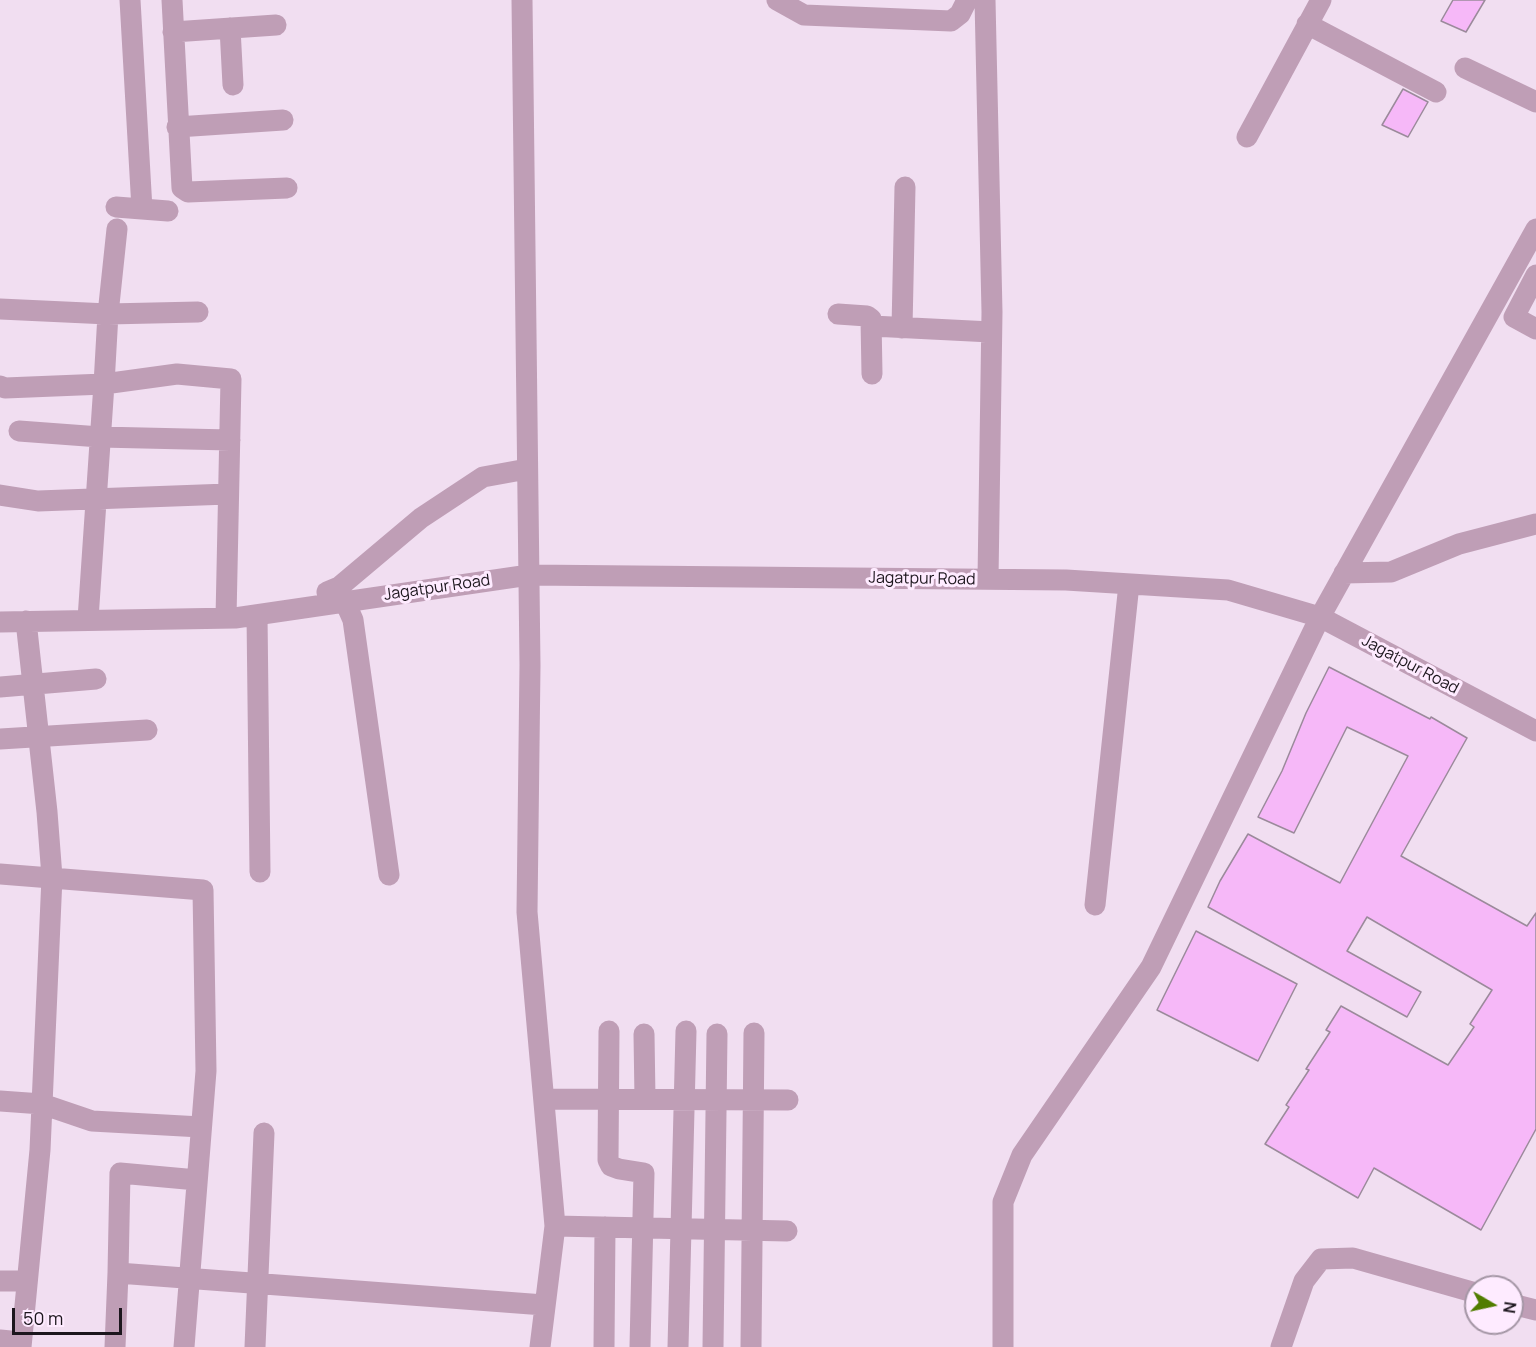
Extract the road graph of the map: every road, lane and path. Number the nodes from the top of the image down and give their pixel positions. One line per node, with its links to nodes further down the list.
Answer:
1 (130, 0): 24 (street)
2 (172, 0): 13 (street)
3 (522, 0): 44 (street)
4 (777, 0): 8 (street)
5 (967, 0): 9 (street)
6 (986, 0): 37 (street)
7 (1321, 0): 10 (street)
8 (817, 8): 9 (street)
9 (908, 10)
10 (1307, 24): 16 (street); 20 (street)
11 (276, 25): 12 (street)
12 (230, 28): 13 (street); 15 (street)
13 (173, 32): 19 (street)
14 (1465, 68): 17 (street)
15 (233, 86)
16 (1436, 92)
17 (1536, 102)
18 (284, 120): 19 (street)
19 (177, 127): 22 (street)
20 (1247, 137)
21 (905, 187): 35 (street)
22 (287, 188)
23 (116, 207): 24 (street)
24 (142, 209): 25 (street)
25 (168, 211)
26 (117, 229): 32 (street)
27 (1536, 230): 28 (street)
28 (1530, 253): 49 (street)
29 (1536, 275): 36 (street)
30 (0, 309): 32 (street)
31 (198, 312): 32 (street)
32 (108, 314): 39 (street)
33 (838, 314): 34 (street)
34 (872, 326): 35 (street); 38 (street)
35 (902, 328): 37 (street)
36 (1536, 329)
37 (991, 332): 51 (street)
38 (872, 374)
39 (104, 384): 40 (street); 42 (street); 43 (street)
40 (0, 386)
41 (19, 431): 42 (street)
42 (100, 437): 43 (street); 47 (street)
43 (230, 440): 45 (street)
44 (527, 469): 50 (street); 53 (street, Jagatpur Road)
45 (228, 494): 47 (street); 56 (street)
46 (0, 495): 47 (street)
47 (96, 500): 57 (street)
48 (1536, 524): 49 (street)
49 (1344, 573): 55 (street)
50 (529, 575): 51 (street, Jagatpur Road); 53 (street, Jagatpur Road); 77 (street)
51 (988, 579): 52 (street, Jagatpur Road)
52 (1129, 584): 55 (street, Jagatpur Road); 71 (street)
53 (341, 594): 54 (street, Jagatpur Road); 69 (street)
54 (257, 615): 56 (street, Jagatpur Road); 67 (street)
55 (1320, 617): 64 (street, Jagatpur Road); 113 (street)
56 (226, 618): 57 (street, Jagatpur Road)
57 (87, 619): 58 (street, Jagatpur Road)
58 (26, 621): 59 (street, Jagatpur Road); 61 (street)
59 (0, 622)
60 (96, 679): 61 (street)
61 (34, 684): 62 (street); 65 (street)
62 (0, 687)
63 (147, 730): 65 (street)
64 (1536, 731)
65 (38, 736): 66 (street); 70 (street)
66 (0, 739)
67 (260, 872)
68 (0, 874): 70 (street)
69 (389, 875)
70 (52, 877): 85 (street); 86 (street)
71 (1095, 905)
72 (609, 1031): 79 (street)
73 (686, 1031): 80 (street)
74 (753, 1033): 82 (street)
75 (645, 1034): 78 (street)
76 (717, 1034): 81 (street)
77 (544, 1099): 79 (street); 89 (street)
78 (645, 1099): 79 (street); 80 (street)
79 (608, 1100): 91 (street)
80 (685, 1100): 81 (street); 92 (street)
81 (717, 1100): 82 (street); 93 (street)
82 (753, 1100): 83 (street); 94 (street)
83 (788, 1100)
84 (0, 1101): 85 (street)
85 (42, 1104): 86 (street); 99 (street)
86 (201, 1127): 88 (street)
87 (264, 1133): 100 (street)
88 (197, 1180): 96 (street); 97 (street)
89 (555, 1226): 90 (street); 102 (street)
90 (605, 1227): 91 (street); 108 (street)
91 (642, 1228): 92 (street); 109 (street)
92 (681, 1229): 93 (street); 110 (street)
93 (715, 1230): 94 (street); 111 (street)
94 (752, 1230): 95 (street); 112 (street)
95 (787, 1231)
96 (118, 1273): 97 (street); 104 (street)
97 (190, 1276): 100 (street); 105 (street)
98 (0, 1281): 99 (street)
99 (26, 1281): 103 (street)
100 (258, 1282): 102 (street); 106 (street)
101 (1464, 1290): 114 (street)
102 (544, 1305): 107 (street)
103 (14, 1343)
104 (115, 1347)
105 (184, 1347)
106 (255, 1347)
107 (540, 1347)
108 (604, 1347)
109 (640, 1347)
110 (678, 1347)
111 (713, 1347)
112 (750, 1347)
113 (1004, 1347)
114 (1281, 1347)

